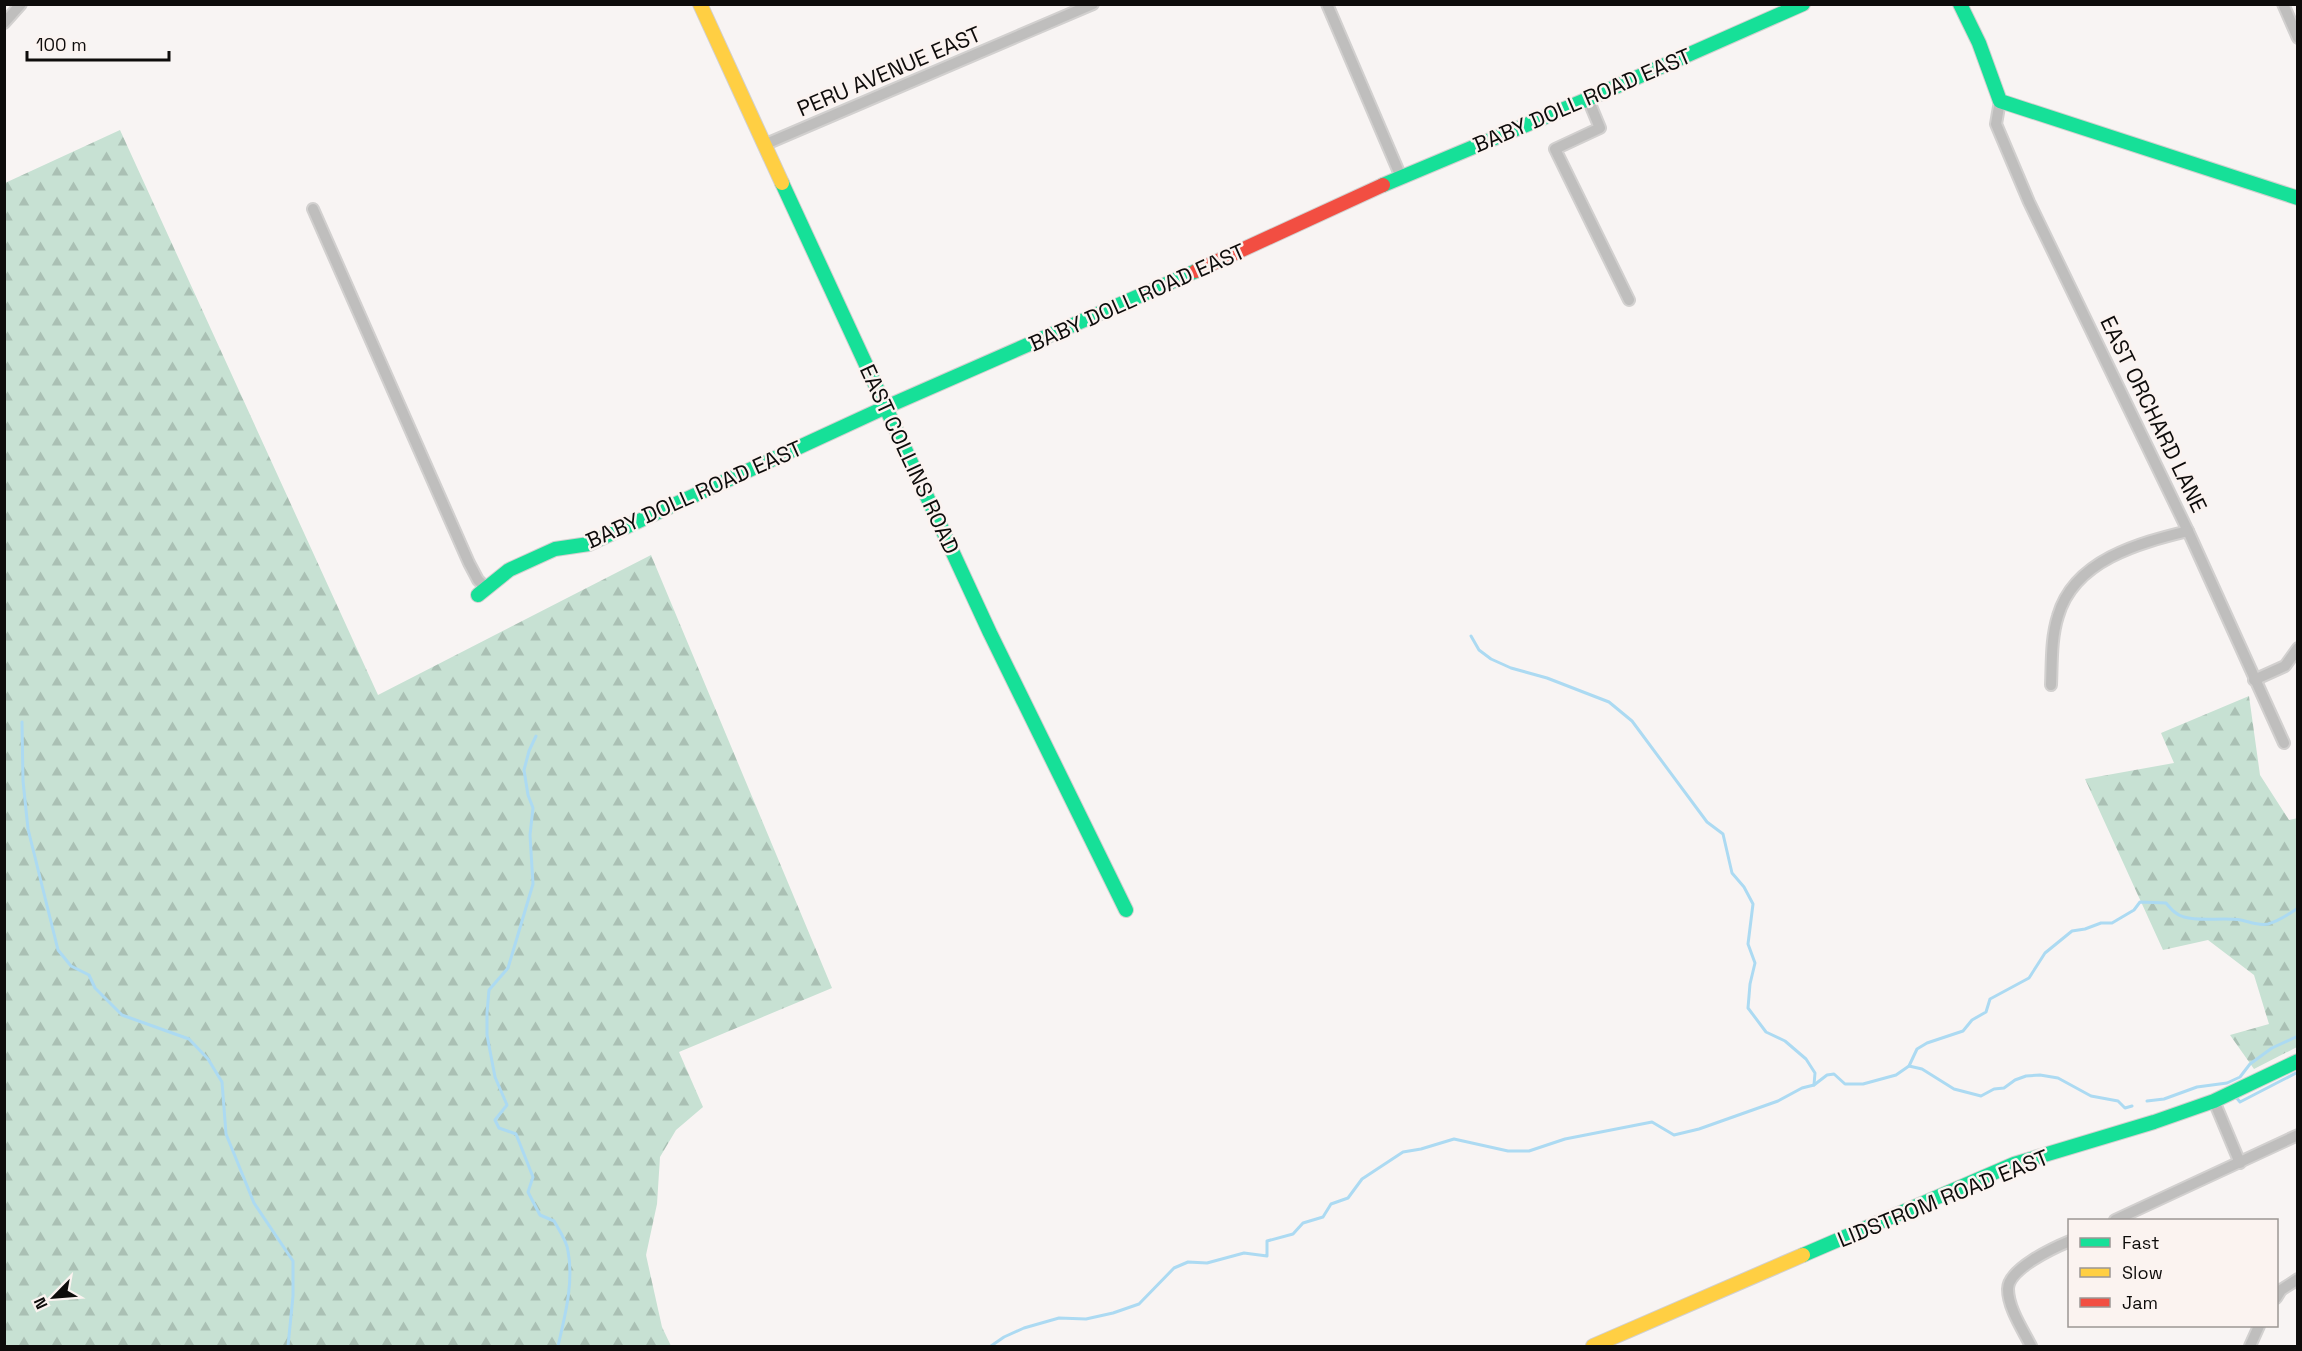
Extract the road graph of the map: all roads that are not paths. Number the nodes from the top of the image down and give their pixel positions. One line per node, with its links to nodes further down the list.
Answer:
1 (21, 4): 8 (street)
2 (700, 4): 12 (street, EAST COLLINS ROAD)
3 (1093, 4): 12 (street, PERU AVENUE EAST)
4 (1327, 4): 13 (street)
5 (1803, 4): 10 (street, BABY DOLL ROAD EAST)
6 (1960, 4): 11 (street)
7 (2283, 4): 9 (street)
8 (4, 23)
9 (2298, 38)
10 (1588, 99): 13 (street, BABY DOLL ROAD EAST); 16 (street)
11 (2000, 100): 14 (street); 18 (street, EAST ORCHARD LANE)
12 (766, 144): 17 (street, EAST COLLINS ROAD)
13 (1401, 177): 17 (street, BABY DOLL ROAD EAST)
14 (2298, 198)
15 (313, 210): 19 (street)
16 (1629, 300)
17 (886, 408): 19 (street, BABY DOLL ROAD EAST); 24 (street, EAST COLLINS ROAD)
18 (2188, 531): 21 (street, EAST ORCHARD LANE); 22 (street)
19 (482, 591)
20 (2298, 648): 21 (street)
21 (2254, 680): 23 (street, EAST ORCHARD LANE)
22 (2051, 685)
23 (2284, 743)
24 (1126, 910)
25 (2298, 1061): 26 (street, LIDSTROM ROAD EAST)
26 (2214, 1101): 28 (street); 34 (street, LIDSTROM ROAD EAST)
27 (2298, 1135): 28 (street)
28 (2240, 1163): 29 (street)
29 (2119, 1219)
30 (2068, 1242): 35 (street)
31 (2298, 1279): 32 (street)
32 (2278, 1296)
33 (2259, 1327): 36 (street)
34 (1593, 1347)
35 (2031, 1347)
36 (2250, 1347)

